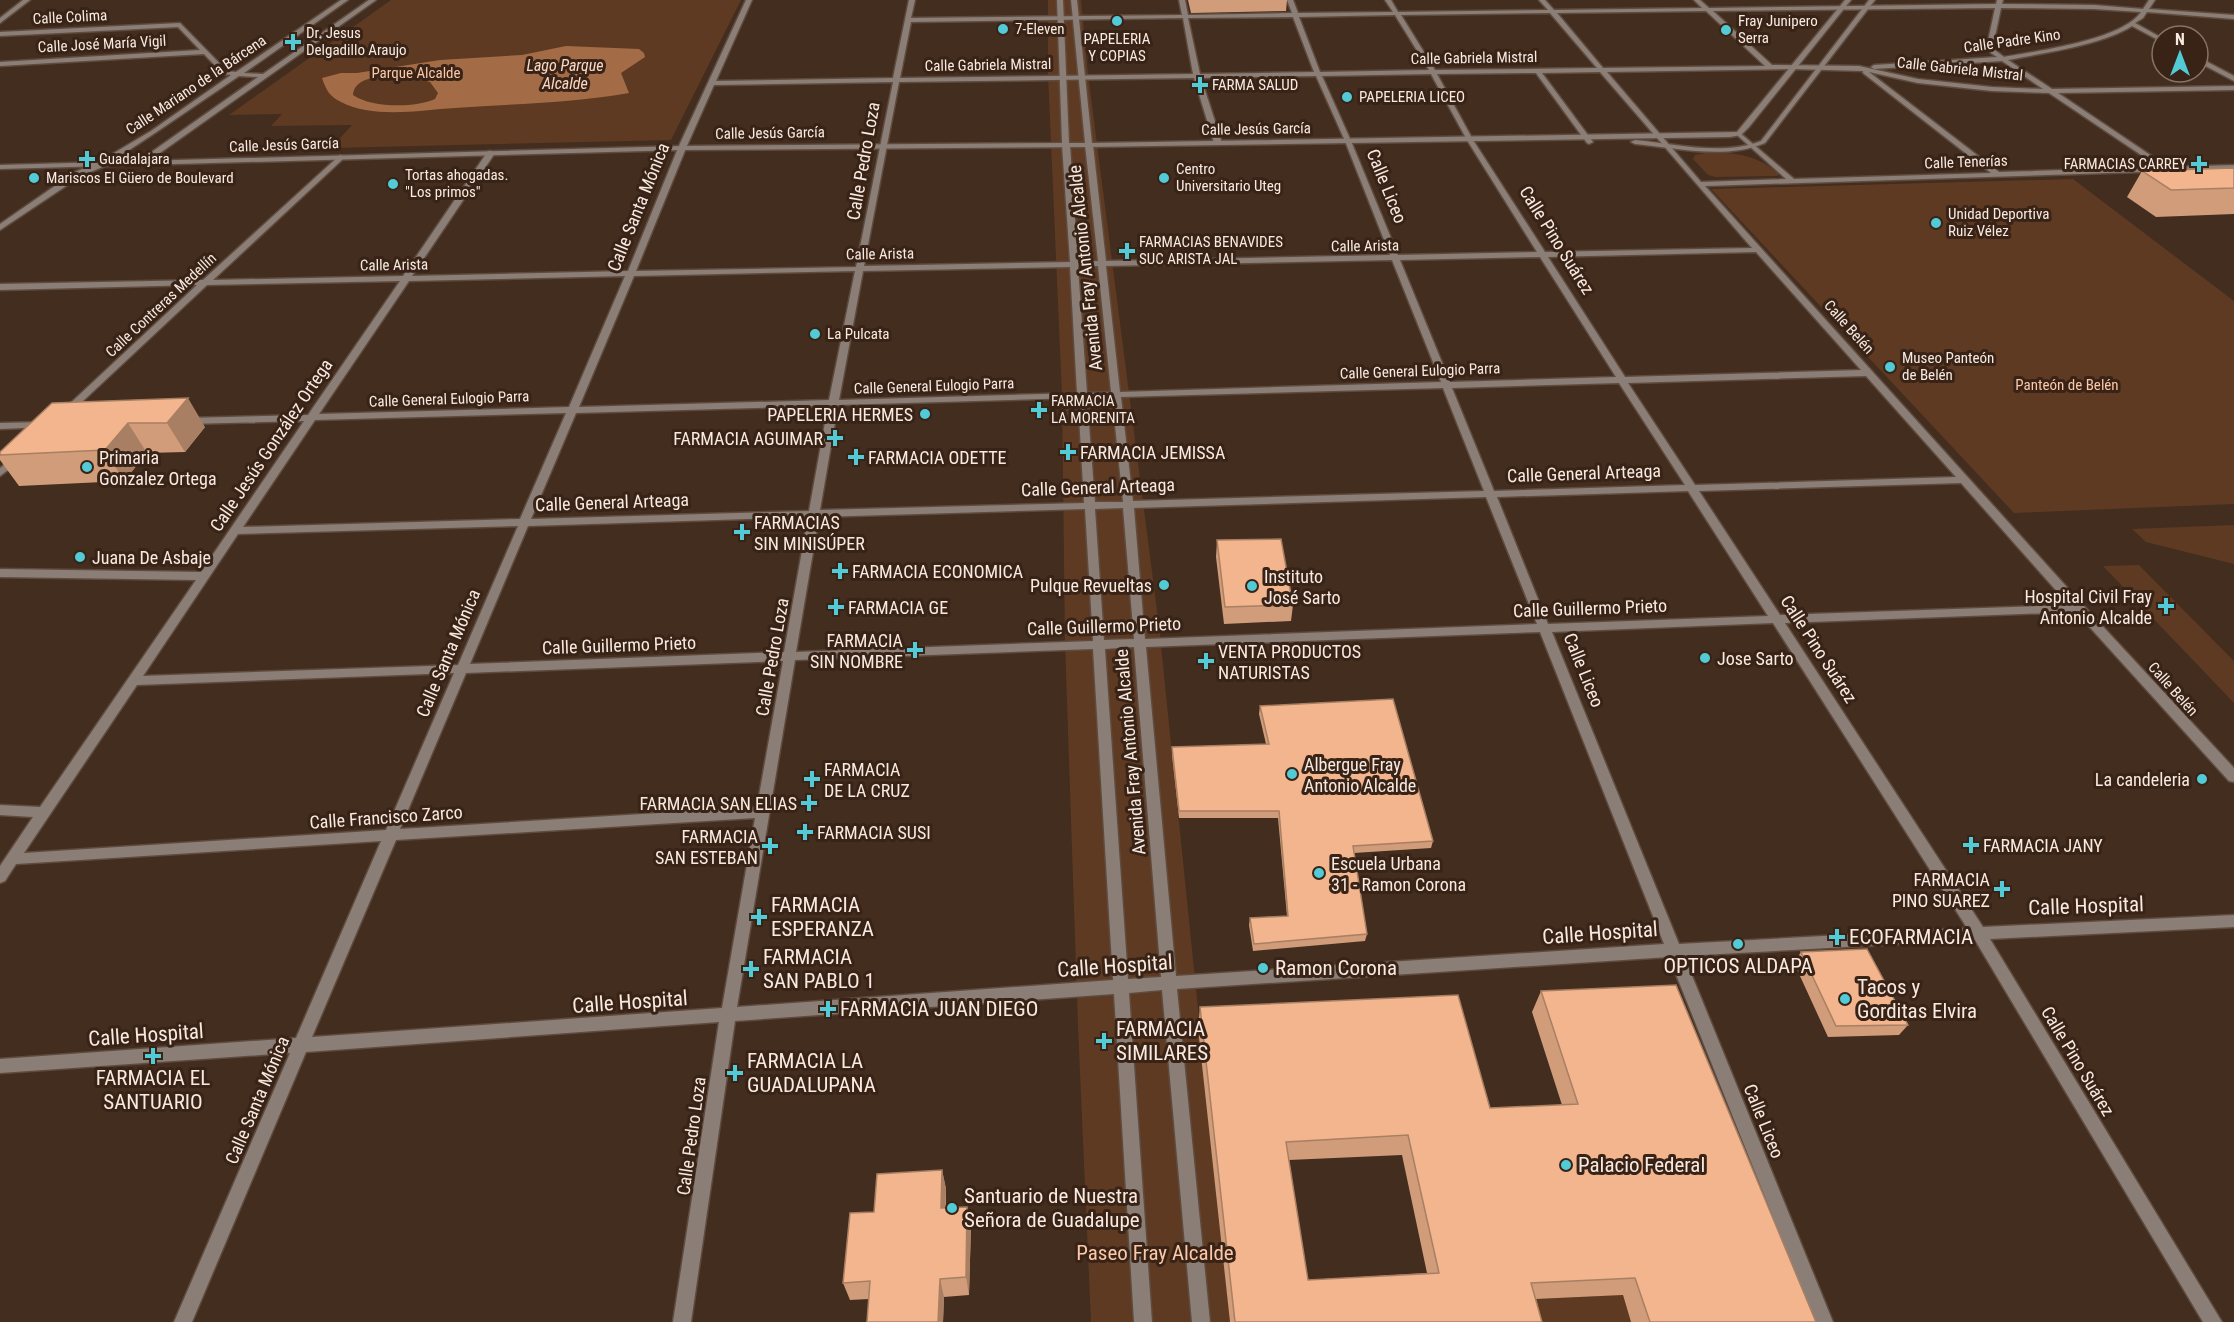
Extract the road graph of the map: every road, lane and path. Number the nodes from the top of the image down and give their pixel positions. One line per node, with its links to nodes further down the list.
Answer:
1 (27, 0): 31 (street)
2 (345, 0): 47 (street, Calle Mariano de la Bárcena)
3 (373, 0): 48 (street, Calle Mariano de la Bárcena)
4 (749, 0): 54 (street, Calle Santa Mónica)
5 (912, 0): 30 (street, Calle Pedro Loza)
6 (1060, 0): 28 (street, Avenida Fray Antonio Alcalde)
7 (1074, 0): 29 (street, Avenida Fray Antonio Alcalde)
8 (1182, 0): 26 (street)
9 (1290, 0): 25 (street, Calle Liceo)
10 (1388, 0): 24 (street, Calle Pino Suárez)
11 (1542, 0): 23 (street, Calle Belén)
12 (1697, 0): 21 (street)
13 (1811, 0): 19 (street)
14 (1848, 0): 20 (street)
15 (1872, 0): 18 (street)
16 (2152, 0): 22 (street, Calle Padre Kino)
17 (1999, 3): 18 (street); 22 (street); 36 (street)
18 (1866, 7): 20 (street); 41 (street)
19 (1821, 8): 20 (street); 21 (street)
20 (1842, 8): 40 (street)
21 (1707, 9): 23 (street); 39 (street)
22 (2145, 10): 27 (street); 32 (street, Calle Padre Kino)
23 (1550, 12): 24 (street); 44 (street, Calle Belén)
24 (1395, 14): 25 (street); 45 (street, Calle Pino Suárez)
25 (1295, 15): 26 (street); 46 (street, Calle Liceo)
26 (1185, 16): 29 (street); 49 (street)
27 (2234, 17)
28 (1061, 18): 29 (street); 30 (street); 51 (street, Avenida Fray Antonio Alcalde)
29 (1075, 18): 50 (street, Avenida Fray Antonio Alcalde)
30 (909, 20): 53 (street, Calle Pedro Loza)
31 (0, 21)
32 (2132, 24): 34 (street); 36 (street, Calle Padre Kino)
33 (0, 34): 35 (street, Calle Colima)
34 (2150, 34)
35 (204, 52): 37 (street, Calle José María Vigil); 47 (street, Calle Colima)
36 (2001, 59): 42 (street, Calle Padre Kino); 56 (street)
37 (0, 63)
38 (2210, 66): 52 (street)
39 (1770, 67): 40 (street, Calle Gabriela Mistral); 44 (street, Calle Gabriela Mistral)
40 (1792, 67): 41 (street, Calle Gabriela Mistral); 57 (street)
41 (1819, 67): 42 (street, Calle Gabriela Mistral); 67 (street)
42 (1859, 68): 56 (street, Calle Gabriela Mistral); 76 (street)
43 (1537, 70): 44 (street, Calle Gabriela Mistral); 45 (street, Calle Gabriela Mistral); 59 (street)
44 (1600, 70): 58 (street, Calle Belén)
45 (1433, 72): 46 (street, Calle Gabriela Mistral); 60 (street, Calle Pino Suárez)
46 (1318, 74): 49 (street, Calle Gabriela Mistral); 61 (street, Calle Liceo)
47 (236, 75): 48 (street); 72 (street, Calle Mariano de la Bárcena)
48 (264, 76): 71 (street, Calle Mariano de la Bárcena)
49 (1197, 76): 50 (street, Calle Gabriela Mistral); 62 (street)
50 (1082, 77): 51 (street, Calle Gabriela Mistral); 64 (street, Avenida Fray Antonio Alcalde)
51 (1063, 78): 53 (street, Calle Gabriela Mistral); 63 (street, Avenida Fray Antonio Alcalde)
52 (2234, 79)
53 (896, 80): 54 (street, Calle Gabriela Mistral); 65 (street, Calle Pedro Loza)
54 (713, 83): 68 (street, Calle Santa Mónica)
55 (2234, 88): 56 (street, Calle Gabriela Mistral)
56 (2049, 91): 75 (street)
57 (1739, 134): 58 (street, Calle Jesús García); 67 (street)
58 (1658, 135): 59 (street, Calle Jesús García); 66 (street, Calle Belén)
59 (1587, 139): 60 (street, Calle Jesús García); 66 (street, Calle Jesús García)
60 (1470, 140): 61 (street, Calle Jesús García); 81 (street, Calle Pino Suárez)
61 (1348, 141): 62 (street, Calle Jesús García); 82 (street, Calle Liceo)
62 (1218, 143): 64 (street, Calle Jesús García)
63 (1066, 145): 64 (street, Calle Jesús García); 65 (street, Calle Jesús García); 83 (street, Avenida Fray Antonio Alcalde)
64 (1089, 145): 84 (street, Avenida Fray Antonio Alcalde)
65 (885, 146): 68 (street, Calle Jesús García); 85 (street, Calle Pedro Loza)
66 (1667, 146): 67 (street, Calle Jesús García); 78 (street, Calle Belén)
67 (1754, 147): 77 (street)
68 (682, 148): 69 (street, Calle Jesús García); 86 (street, Calle Santa Mónica)
69 (491, 153): 70 (street, Calle Jesús García); 87 (street, Calle Jesús González Ortega)
70 (339, 157): 71 (street, Calle Jesús García); 88 (street, Calle Contreras Medellín)
71 (140, 163): 72 (street, Calle Jesús García)
72 (102, 164): 73 (street, Calle Jesús García); 79 (street, Calle Mariano de la Bárcena)
73 (0, 167)
74 (2234, 167): 75 (street, Calle Tenerías)
75 (2169, 170): 76 (street, Calle Tenerías)
76 (1997, 174): 77 (street, Calle Tenerías)
77 (1791, 180): 78 (street, Calle Tenerías)
78 (1699, 184): 80 (street, Calle Belén)
79 (0, 228)
80 (1760, 250): 81 (street, Calle Arista); 90 (street, Calle Belén)
81 (1544, 256): 82 (street, Calle Arista); 91 (street, Calle Pino Suárez)
82 (1396, 259): 84 (street, Calle Arista); 92 (street, Calle Liceo)
83 (1074, 265): 84 (street, Calle Arista); 85 (street, Calle Arista); 94 (street, Avenida Fray Antonio Alcalde)
84 (1101, 265): 93 (street, Avenida Fray Antonio Alcalde)
85 (861, 268): 86 (street, Calle Arista); 95 (street, Calle Pedro Loza)
86 (631, 273): 87 (street, Calle Arista); 96 (street, Calle Santa Mónica)
87 (405, 278): 88 (street, Calle Arista); 98 (street, Calle Jesús González Ortega)
88 (205, 283): 89 (street, Calle Arista); 97 (street, Calle Contreras Medellín)
89 (0, 287)
90 (1870, 373): 91 (street, Calle General Eulogio Parra); 104 (street, Calle Belén)
91 (1622, 380): 92 (street, Calle General Eulogio Parra); 105 (street, Calle Pino Suárez)
92 (1446, 385): 93 (street, Calle General Eulogio Parra); 106 (street, Calle Liceo)
93 (1117, 396): 94 (street, Calle General Eulogio Parra); 107 (street, Avenida Fray Antonio Alcalde)
94 (1082, 397): 95 (street, Calle General Eulogio Parra); 108 (street, Avenida Fray Antonio Alcalde)
95 (833, 404): 96 (street, Calle General Eulogio Parra); 109 (street, Calle Pedro Loza)
96 (572, 411): 98 (street, Calle General Eulogio Parra); 110 (street, Calle Santa Mónica)
97 (61, 417)
98 (310, 418): 99 (street, Calle General Eulogio Parra); 111 (street, Calle Jesús González Ortega)
99 (181, 422)
100 (0, 426): 101 (street)
101 (44, 433)
102 (26, 449): 103 (street)
103 (0, 473)
104 (1964, 480): 105 (street, Calle General Arteaga); 114 (street, Calle Belén)
105 (1691, 488): 106 (street, Calle General Arteaga); 115 (street, Calle Pino Suárez)
106 (1491, 494): 107 (street, Calle General Arteaga); 116 (street, Calle Liceo)
107 (1128, 504): 108 (street, Calle General Arteaga); 117 (street, Avenida Fray Antonio Alcalde)
108 (1090, 505): 109 (street, Calle General Arteaga); 118 (street, Avenida Fray Antonio Alcalde)
109 (815, 514): 110 (street, Calle General Arteaga); 119 (street, Calle Pedro Loza)
110 (524, 522): 111 (street, Calle General Arteaga); 120 (street, Calle Santa Mónica)
111 (233, 531): 113 (street, Calle Jesús González Ortega)
112 (0, 573): 113 (street)
113 (203, 576): 121 (street, Calle Jesús González Ortega)
114 (2079, 608): 115 (street, Calle Guillermo Prieto); 122 (street, Calle Belén)
115 (1776, 619): 116 (street, Calle Guillermo Prieto); 130 (street, Calle Pino Suárez)
116 (1546, 628): 117 (street, Calle Guillermo Prieto); 131 (street, Calle Liceo)
117 (1139, 643): 118 (street, Calle Guillermo Prieto); 132 (street, Avenida Fray Antonio Alcalde)
118 (1099, 644): 119 (street, Calle Guillermo Prieto); 133 (street, Avenida Fray Antonio Alcalde)
119 (790, 656): 120 (street, Calle Guillermo Prieto); 125 (street, Calle Pedro Loza)
120 (461, 669): 121 (street, Calle Guillermo Prieto); 126 (street, Calle Santa Mónica)
121 (132, 681): 124 (street, Calle Jesús González Ortega)
122 (2234, 777)
123 (0, 810): 124 (street)
124 (44, 812): 127 (street, Calle Jesús González Ortega)
125 (763, 812): 126 (street, Calle Francisco Zarco); 134 (street, Calle Pedro Loza)
126 (390, 835): 127 (street, Calle Francisco Zarco); 135 (street, Calle Santa Mónica)
127 (12, 858): 128 (street, Calle Jesús González Ortega)
128 (0, 877)
129 (2234, 921): 130 (street, Calle Hospital)
130 (1978, 932): 131 (street, Calle Hospital); 142 (street, Calle Pino Suárez)
131 (1675, 949): 132 (street, Calle Hospital); 141 (street, Calle Liceo)
132 (1169, 984): 133 (street, Calle Hospital); 140 (street, Avenida Fray Antonio Alcalde)
133 (1121, 987): 134 (street, Calle Hospital); 139 (street, Avenida Fray Antonio Alcalde)
134 (728, 1016): 135 (street, Calle Hospital); 138 (street, Calle Pedro Loza)
135 (299, 1046): 136 (street, Calle Hospital); 137 (street, Calle Santa Mónica)
136 (0, 1066)
137 (183, 1322)
138 (682, 1322)
139 (1143, 1322)
140 (1201, 1322)
141 (1824, 1322)
142 (2213, 1322)

